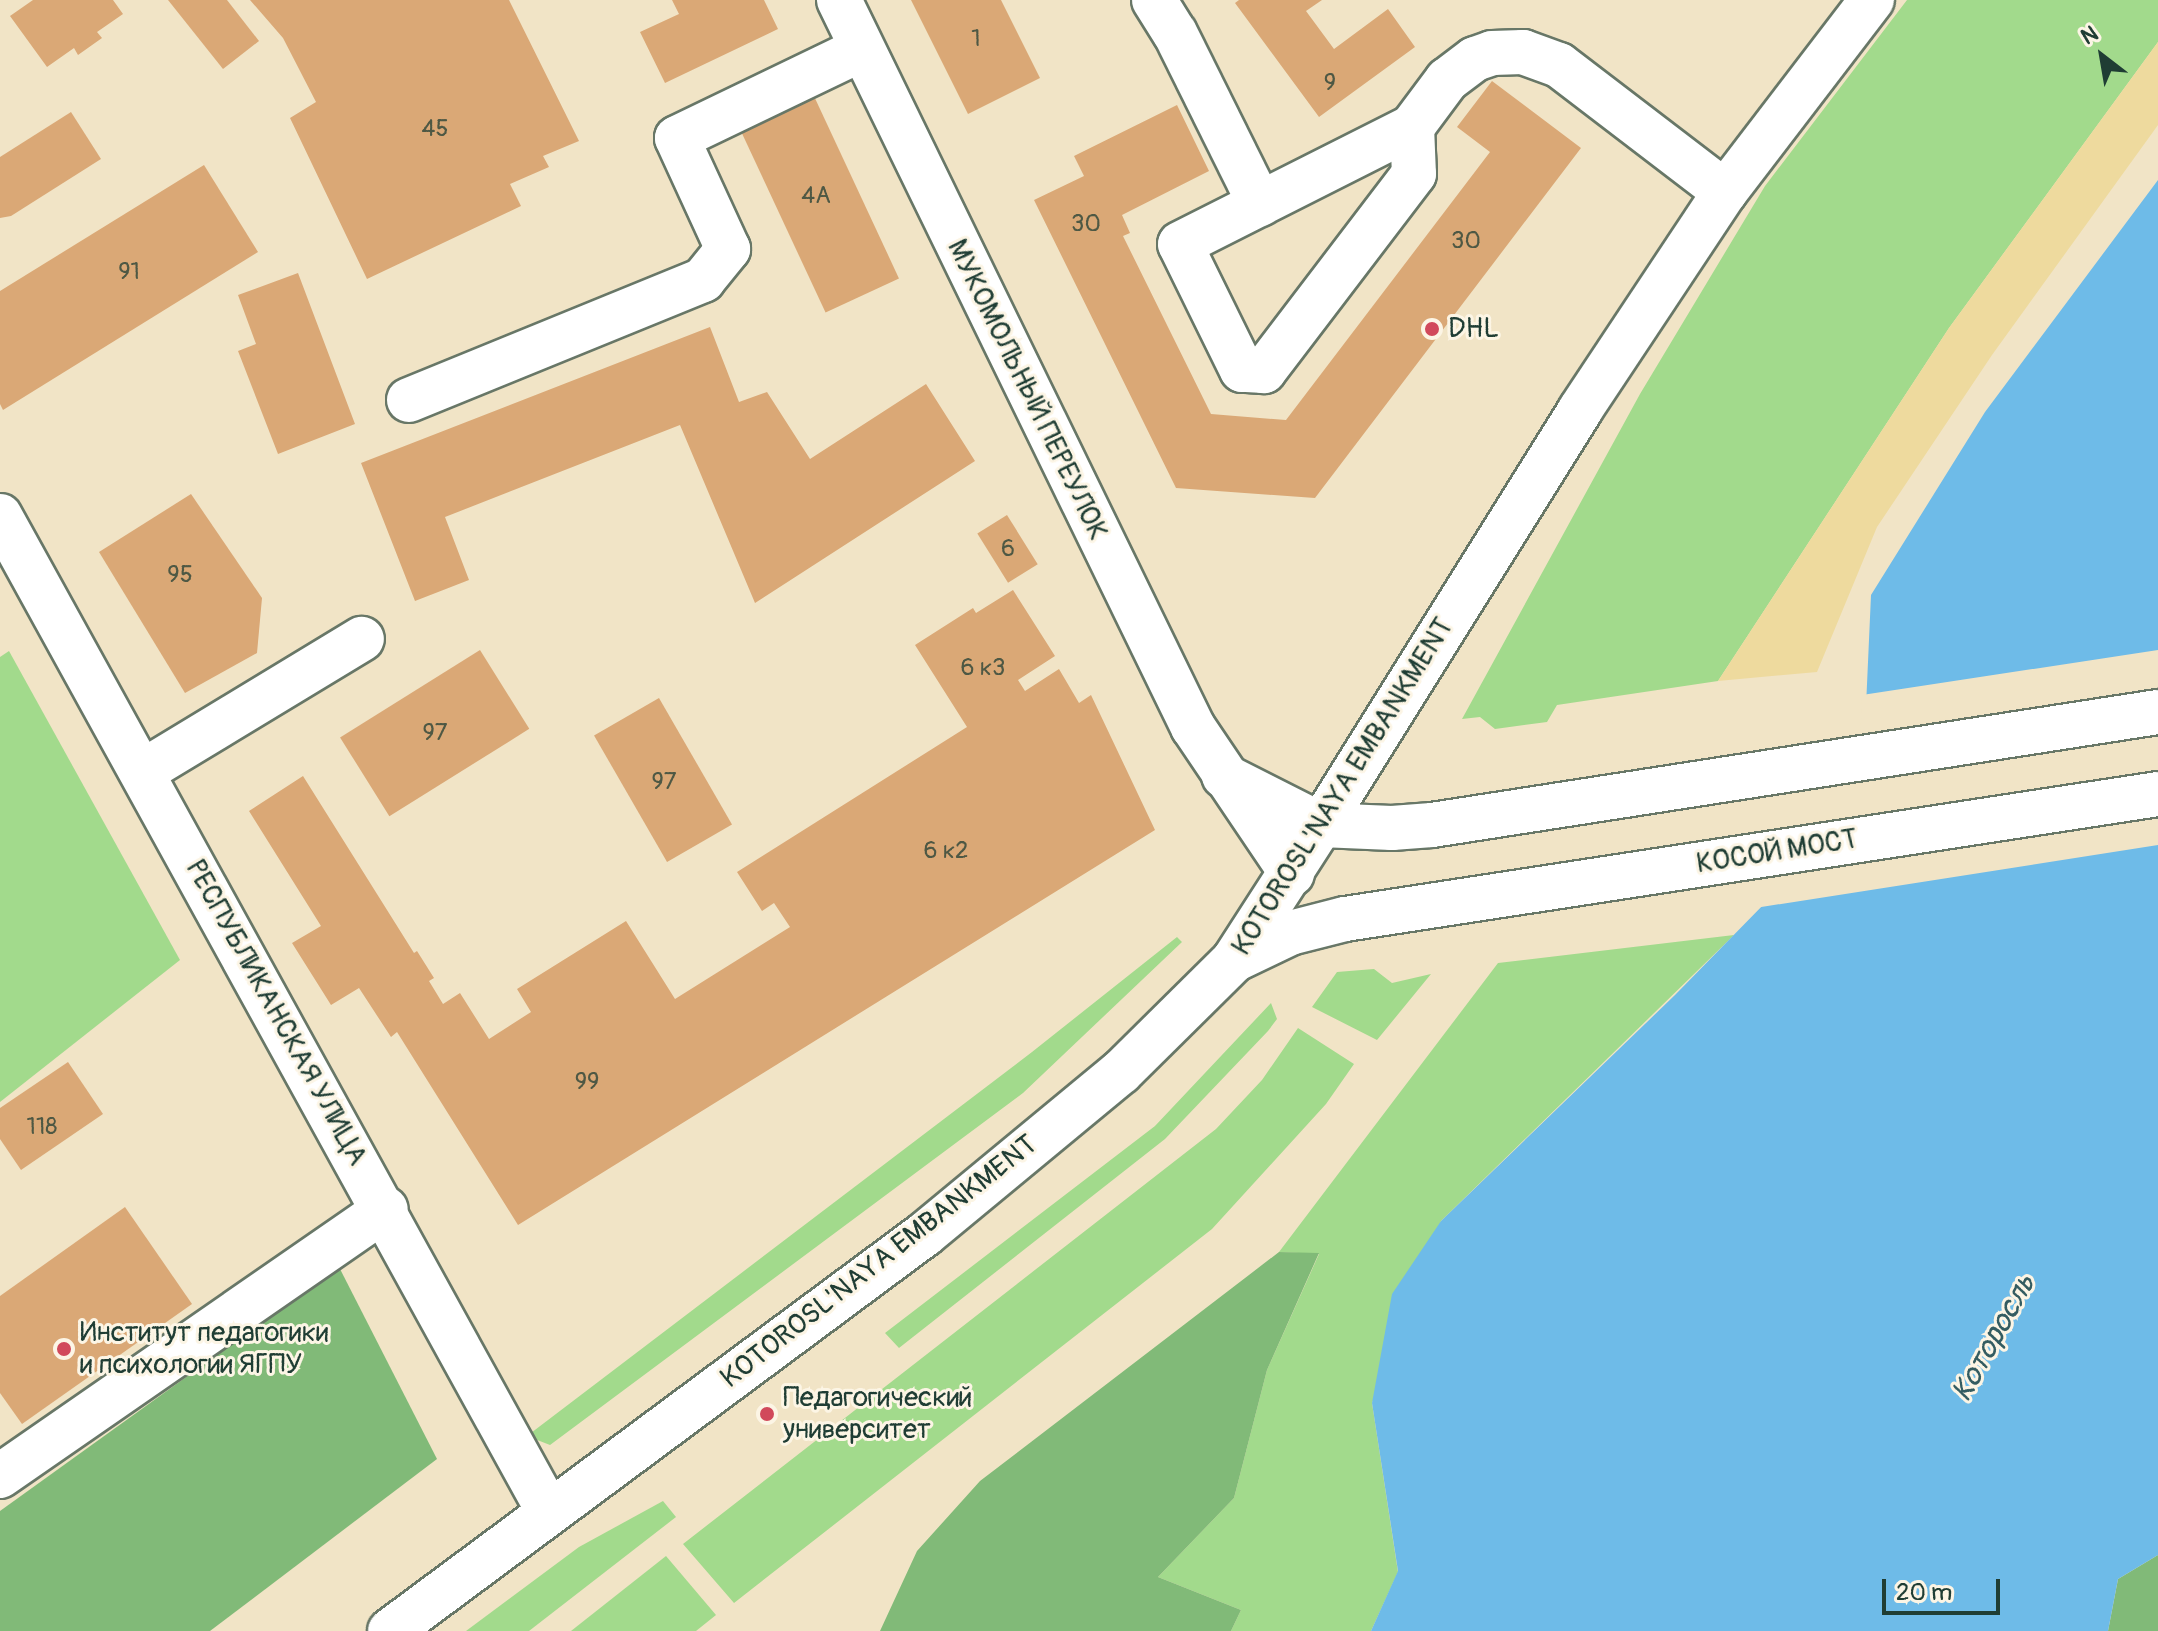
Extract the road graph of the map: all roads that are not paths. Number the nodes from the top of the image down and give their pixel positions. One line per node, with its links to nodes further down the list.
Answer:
1 (839, 0): 4 (street, МУКОМОЛЬНЫЙ ПЕРЕУЛОК)
2 (1154, 0): 7 (street)
3 (1872, 0): 6 (street, KOTOROSL'NAYA EMBANKMENT)
4 (862, 49): 8 (street); 13 (street, МУКОМОЛЬНЫЙ ПЕРЕУЛОК)
5 (1412, 127): 6 (street); 7 (street); 7 (street)
6 (1725, 192): 15 (street, KOTOROSL'NAYA EMBANKMENT)
7 (1260, 204)
8 (409, 400)
9 (0, 516): 12 (street, РЕСПУБЛИКАНСКАЯ УЛИЦА)
10 (362, 639): 12 (street)
11 (2158, 712): 15 (street)
12 (142, 772): 19 (street, РЕСПУБЛИКАНСКАЯ УЛИЦА)
13 (1224, 776): 15 (street); 16 (street, МУКОМОЛЬНЫЙ ПЕРЕУЛОК)
14 (2158, 794): 17 (street, КОСОЙ МОСТ)
15 (1321, 825): 16 (street, KOTOROSL'NAYA EMBANKMENT)
16 (1292, 874): 17 (street, МУКОМОЛЬНЫЙ ПЕРЕУЛОК); 18 (street, KOTOROSL'NAYA EMBANKMENT)
17 (1345, 919): 18 (street, КОСОЙ МОСТ)
18 (1234, 960): 21 (street, KOTOROSL'NAYA EMBANKMENT)
19 (385, 1209): 20 (street); 21 (street, РЕСПУБЛИКАНСКАЯ УЛИЦА)
20 (0, 1476)
21 (549, 1512): 22 (street, KOTOROSL'NAYA EMBANKMENT)
22 (390, 1631)

